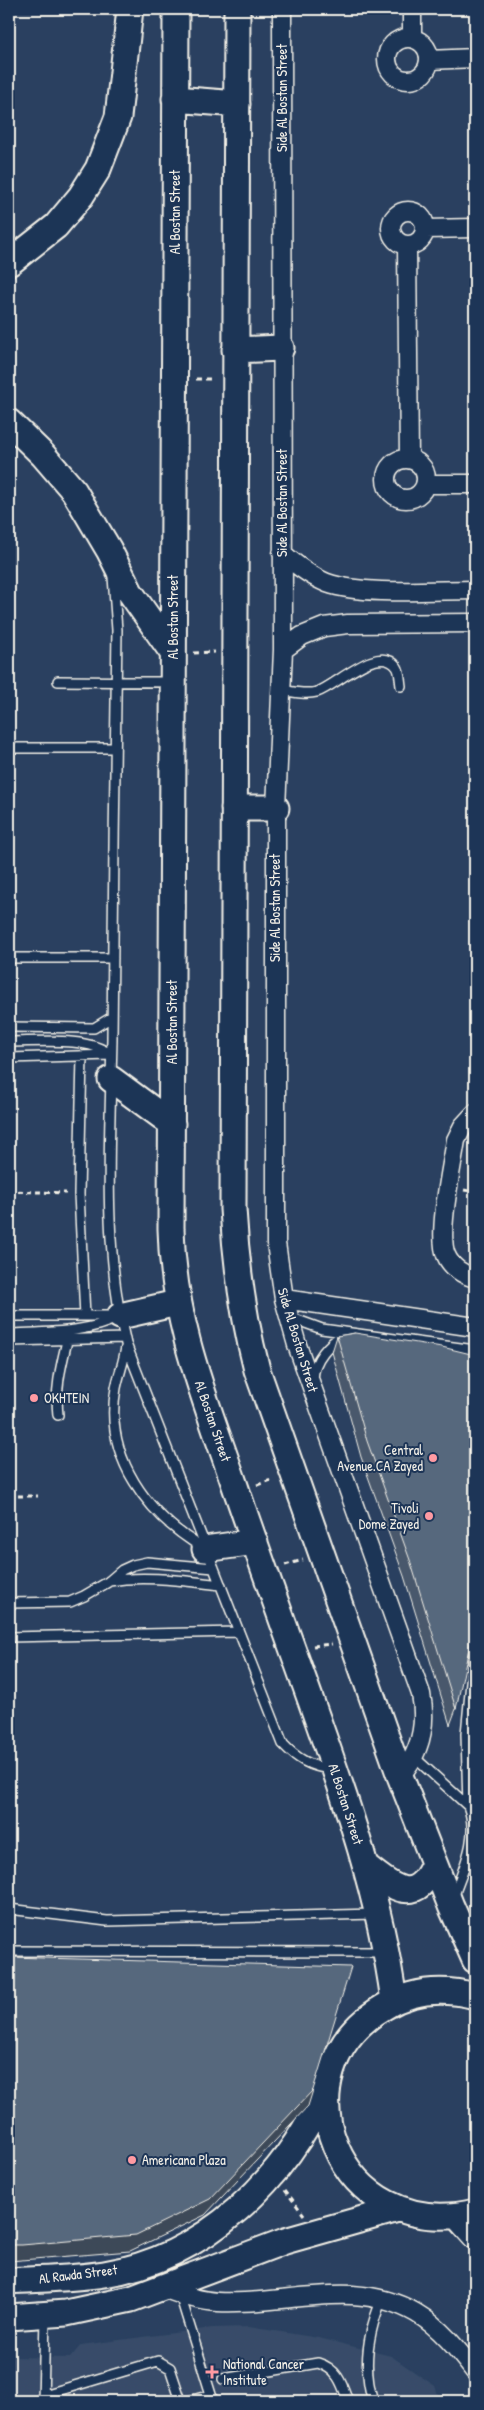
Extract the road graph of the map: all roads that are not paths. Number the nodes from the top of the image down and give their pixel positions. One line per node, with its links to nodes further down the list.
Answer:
1 (130, 9): 14 (street)
2 (176, 9): 9 (street, Al Bostan Street)
3 (237, 9): 10 (street)
4 (282, 9): 15 (street, Side Al Bostan Street)
5 (412, 9): 6 (street)
6 (412, 38): 8 (street); 8 (street)
7 (475, 58): 8 (street)
8 (429, 60)
9 (175, 99): 10 (street); 26 (street, Al Bostan Street)
10 (237, 104): 16 (street)
11 (475, 228): 12 (street)
12 (426, 229): 13 (street); 13 (street)
13 (407, 246): 18 (street)
14 (9, 264)
15 (281, 348): 16 (street); 22 (street, Side Al Bostan Street)
16 (235, 350): 34 (street)
17 (9, 422): 21 (street)
18 (410, 459): 19 (street); 19 (street)
19 (426, 484): 20 (street)
20 (475, 484)
21 (109, 550): 26 (street); 28 (lane)
22 (282, 553): 23 (street); 25 (street, Side Al Bostan Street)
23 (475, 590)
24 (475, 623): 25 (street)
25 (283, 650): 31 (street, Side Al Bostan Street)
26 (173, 653): 29 (street, Al Bostan Street)
27 (58, 681): 28 (lane)
28 (116, 681): 29 (lane); 33 (lane)
29 (173, 682): 45 (street, Al Bostan Street)
30 (401, 686): 31 (lane)
31 (282, 690): 35 (street, Side Al Bostan Street)
32 (9, 748): 33 (lane)
33 (116, 748): 37 (lane)
34 (234, 808): 35 (street); 69 (street)
35 (276, 808): 47 (street, Side Al Bostan Street)
36 (9, 958): 37 (lane)
37 (113, 958): 38 (lane)
38 (112, 1017): 39 (lane); 43 (lane)
39 (9, 1027)
40 (9, 1042): 43 (lane)
41 (82, 1056): 42 (lane); 43 (lane); 50 (lane)
42 (9, 1058)
43 (111, 1067): 45 (street); 54 (lane)
44 (475, 1113): 46 (street)
45 (172, 1124): 48 (street, Al Bostan Street)
46 (475, 1278)
47 (284, 1299): 51 (street, Side Al Bostan Street); 52 (street)
48 (178, 1303): 54 (street); 61 (street, Al Bostan Street)
49 (9, 1316): 50 (lane)
50 (85, 1316): 54 (lane)
51 (288, 1317): 53 (lane); 59 (street, Side Al Bostan Street)
52 (475, 1327)
53 (346, 1332): 58 (lane); 59 (lane)
54 (124, 1333): 55 (lane); 57 (lane); 62 (lane); 62 (lane)
55 (9, 1334)
56 (9, 1341): 57 (lane)
57 (67, 1341): 60 (lane)
58 (475, 1350)
59 (312, 1388): 69 (street, Side Al Bostan Street)
60 (58, 1416)
61 (254, 1542): 62 (street); 70 (street, Al Bostan Street)
62 (209, 1558): 63 (lane); 64 (lane)
63 (108, 1582): 64 (lane); 65 (lane)
64 (222, 1585): 66 (lane)
65 (9, 1603)
66 (238, 1632): 67 (lane); 70 (lane)
67 (9, 1637)
68 (475, 1641): 71 (lane)
69 (407, 1767): 71 (lane); 72 (street)
70 (336, 1770): 73 (street, Al Bostan Street)
71 (468, 1806): 74 (lane)
72 (434, 1864): 73 (street); 74 (street)
73 (367, 1867): 76 (street, Al Bostan Street)
74 (451, 1906): 79 (street)
75 (9, 1909): 76 (lane)
76 (378, 1914): 78 (street, Al Bostan Street)
77 (9, 1951): 78 (lane)
78 (386, 1952): 81 (street, Al Bostan Street)
79 (475, 1960)
80 (475, 1996): 81 (street)
81 (394, 2001): 82 (street)
82 (331, 2077): 83 (street); 86 (street, Al Rawda Street)
83 (398, 2209): 84 (street); 87 (street)
84 (466, 2214): 85 (street)
85 (475, 2236)
86 (9, 2281)
87 (171, 2292): 88 (street); 89 (street); 94 (lane)
88 (382, 2298): 91 (street); 98 (lane)
89 (45, 2315): 90 (street); 93 (lane)
90 (9, 2318)
91 (475, 2372)
92 (223, 2380): 97 (lane)
93 (43, 2398): 95 (lane)
94 (212, 2398): 96 (lane)
95 (181, 2401)
96 (189, 2401)
97 (347, 2401)
98 (373, 2401)

